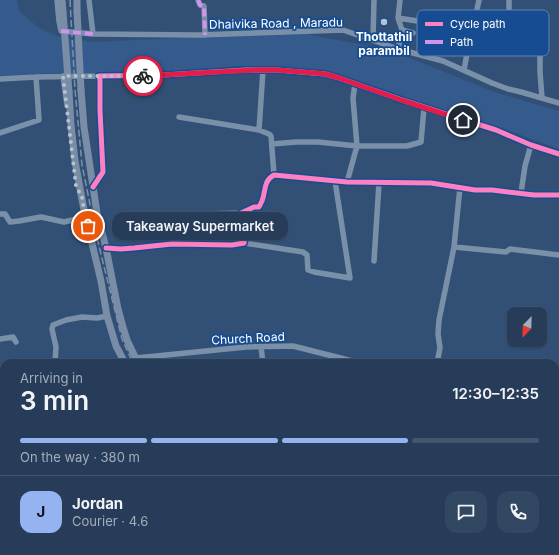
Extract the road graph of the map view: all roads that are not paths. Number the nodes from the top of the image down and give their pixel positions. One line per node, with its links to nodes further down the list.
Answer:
1 (57, 0): 14 (street, Dhaivika Road , Maradu)
2 (62, 0): 47 (main road, bridge)
3 (77, 0): 43 (main road, bridge)
4 (89, 0): 14 (street)
5 (198, 0): 15 (street)
6 (374, 0): 16 (street)
7 (400, 0): 10 (street)
8 (479, 0): 9 (street)
9 (477, 10)
10 (398, 18): 11 (street); 12 (street)
11 (417, 21)
12 (402, 30): 13 (street); 17 (street)
13 (413, 33)
14 (93, 34): 15 (street, Dhaivika Road , Maradu)
15 (205, 35): 16 (street, Dhaivika Road , Maradu)
16 (373, 40): 17 (street, Dhaivika Road , Maradu)
17 (398, 49): 18 (street, Dhaivika Road , Maradu)
18 (417, 54)
19 (424, 56): 23 (street, Dhaivika Road , Maradu)
20 (467, 56): 23 (street)
21 (541, 56): 29 (street)
22 (263, 70): 25 (street); 28 (street); 33 (street)
23 (464, 70): 29 (street, Dhaivika Road , Maradu)
24 (63, 76): 25 (street); 26 (street); 47 (street)
25 (99, 76): 43 (street)
26 (36, 77): 27 (street); 34 (street)
27 (0, 79)
28 (355, 84): 31 (street); 37 (street)
29 (542, 98): 30 (street, Dhaivika Road , Maradu)
30 (559, 103)
31 (424, 108): 36 (street); 37 (street)
32 (179, 117): 33 (street)
33 (259, 130): 35 (street)
34 (0, 133)
35 (272, 144): 37 (street); 39 (street)
36 (531, 145): 38 (street); 45 (street)
37 (358, 146): 41 (street)
38 (559, 154)
39 (274, 175): 40 (street); 48 (street)
40 (335, 181): 41 (street); 52 (street)
41 (347, 182): 42 (street)
42 (379, 183): 44 (street); 56 (street)
43 (93, 187): 54 (main road)
44 (460, 187): 45 (street); 53 (street)
45 (521, 193): 46 (street)
46 (559, 195)
47 (82, 197): 51 (main road)
48 (241, 213): 50 (street); 52 (street)
49 (0, 214): 51 (street)
50 (204, 214)
51 (85, 217): 58 (main road)
52 (244, 243): 54 (street)
53 (454, 247): 55 (street); 69 (street)
54 (106, 248): 57 (main road)
55 (559, 255)
56 (374, 261)
57 (110, 269): 58 (main road); 65 (main road)
58 (98, 271): 59 (main road)
59 (107, 316): 63 (street); 64 (main road)
60 (0, 340): 61 (street)
61 (16, 342)
62 (261, 346): 66 (street, Church Road); 67 (street); 68 (street, Church Road)
63 (55, 359)
64 (123, 359)
65 (136, 359)
66 (142, 359)
67 (263, 359)
68 (344, 359)
69 (438, 359)

